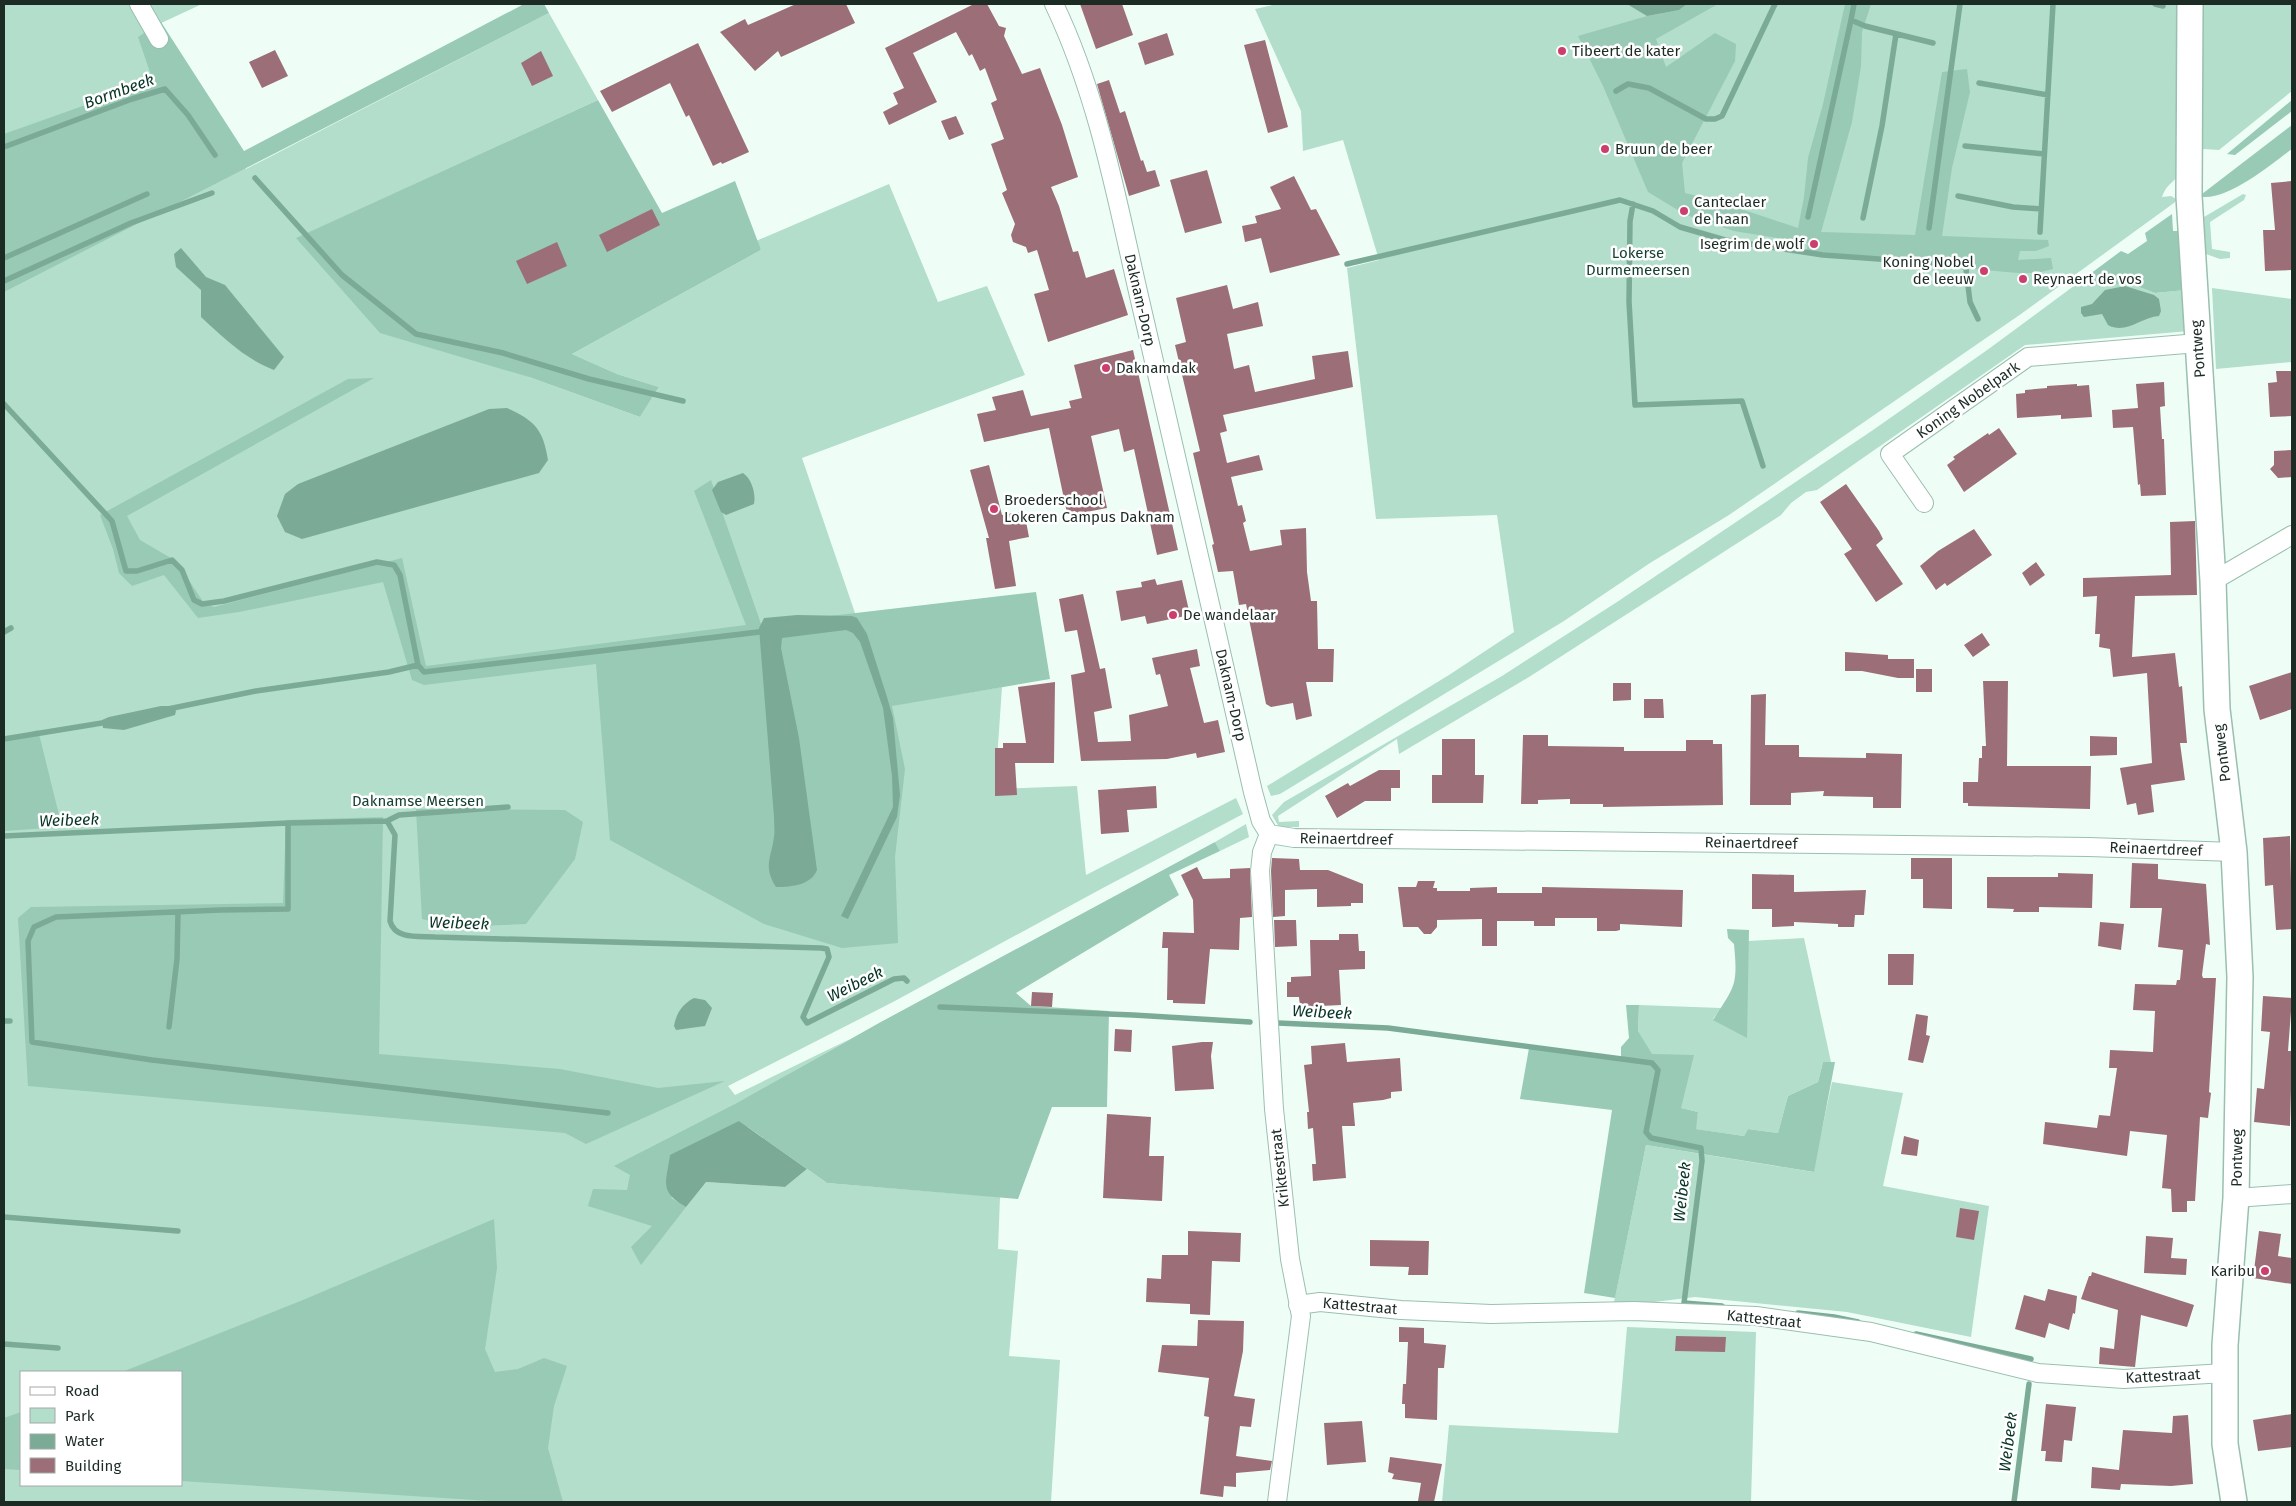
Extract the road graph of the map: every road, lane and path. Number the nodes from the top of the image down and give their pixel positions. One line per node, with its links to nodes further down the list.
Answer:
1 (140, 4): 4 (street)
2 (1054, 4): 9 (street, Daknam-Dorp)
3 (2190, 4): 5 (street, Pontweg)
4 (159, 39)
5 (2198, 343): 6 (street, Koning Nobelpark); 8 (street, Pontweg)
6 (1924, 503)
7 (2292, 535): 8 (street)
8 (2213, 581): 10 (street, Pontweg)
9 (1269, 834): 10 (street, Reinaertdreef); 13 (street, Kriktestraat)
10 (2234, 852): 12 (street, Pontweg)
11 (2292, 1194): 12 (street)
12 (2236, 1198): 14 (street, Pontweg)
13 (1298, 1305): 14 (street, Kattestraat); 15 (street, Kriktestraat)
14 (2225, 1373): 16 (street, Pontweg)
15 (1277, 1502)
16 (2234, 1502)

